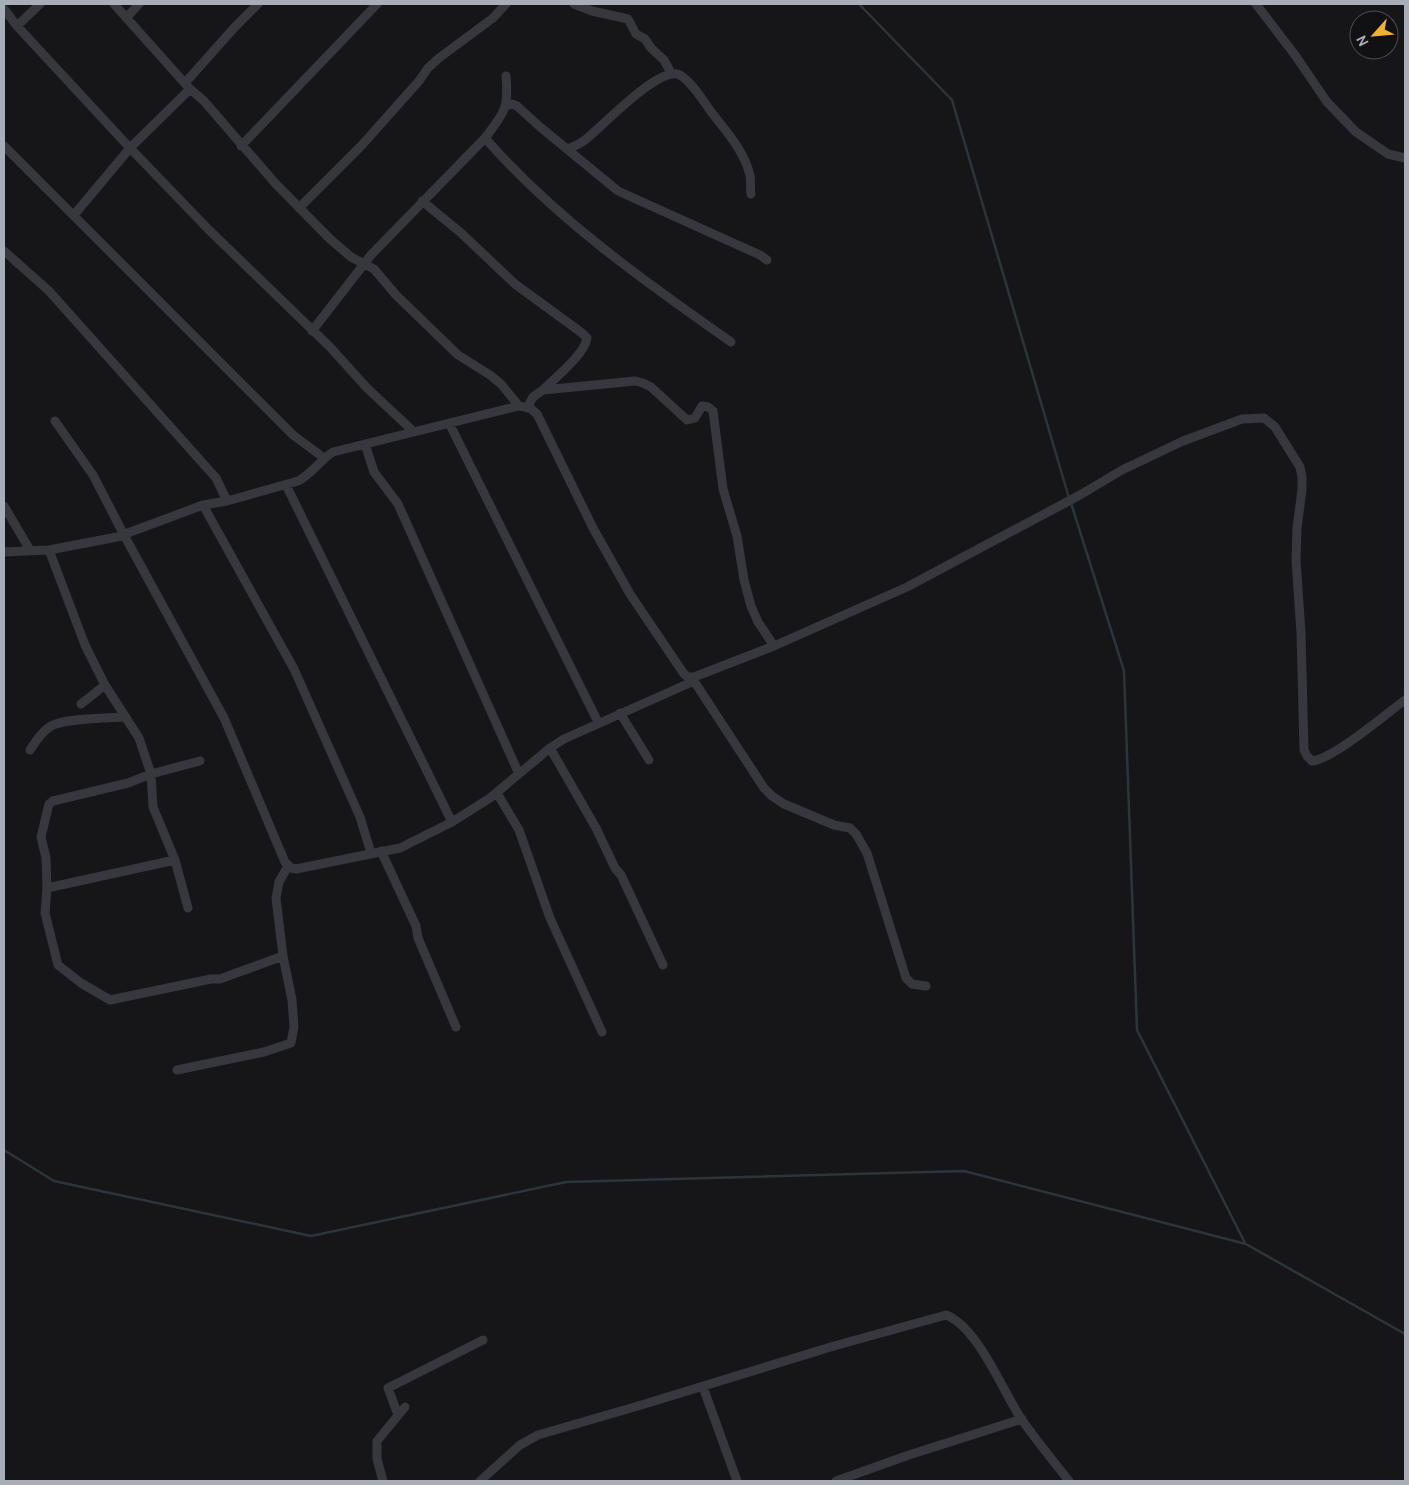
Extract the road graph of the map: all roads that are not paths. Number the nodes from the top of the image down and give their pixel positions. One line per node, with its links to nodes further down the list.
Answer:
1 (40, 4): 11 (street)
2 (114, 4): 10 (street)
3 (139, 4): 10 (street)
4 (258, 4): 14 (street)
5 (376, 4): 18 (street)
6 (506, 4): 24 (street)
7 (574, 4): 12 (street)
8 (1256, 4): 21 (street)
9 (4, 9): 11 (street)
10 (126, 18): 14 (street)
11 (16, 26): 19 (street)
12 (671, 73): 20 (street); 22 (street)
13 (506, 76): 15 (street)
14 (187, 86): 18 (street); 19 (street)
15 (506, 106): 16 (street); 20 (street)
16 (485, 138): 23 (street); 30 (street)
17 (4, 146): 25 (street)
18 (241, 146): 24 (street)
19 (130, 148): 25 (street); 29 (street)
20 (568, 149): 27 (street)
21 (1405, 158)
22 (751, 194)
23 (422, 201): 28 (street); 31 (street)
24 (299, 208): 28 (street)
25 (74, 215): 37 (street)
26 (6, 256): 39 (street)
27 (767, 260)
28 (364, 263): 29 (street); 32 (street)
29 (312, 331): 35 (street)
30 (731, 342)
31 (543, 390): 32 (street); 46 (street)
32 (523, 407): 34 (street); 47 (street)
33 (55, 421): 42 (street)
34 (449, 424): 35 (street); 53 (street)
35 (414, 432): 36 (street)
36 (365, 444): 37 (street); 59 (street)
37 (324, 458): 38 (street)
38 (286, 485): 39 (street); 61 (street)
39 (227, 501): 40 (street)
40 (203, 505): 42 (street); 63 (street)
41 (4, 506): 43 (street)
42 (124, 536): 44 (street); 65 (street)
43 (30, 550): 44 (street); 45 (street)
44 (49, 550): 48 (street)
45 (4, 552)
46 (774, 646): 47 (street); 49 (street)
47 (694, 679): 51 (street); 70 (street)
48 (105, 685): 50 (street); 52 (street)
49 (1405, 700)
50 (81, 704)
51 (620, 713): 53 (street); 57 (street)
52 (126, 717): 55 (street); 58 (street)
53 (598, 722): 54 (street)
54 (550, 748): 59 (street); 69 (street)
55 (30, 750)
56 (200, 760): 58 (street)
57 (649, 760)
58 (151, 774): 64 (street); 66 (street)
59 (519, 774): 60 (street)
60 (497, 792): 61 (street); 72 (street)
61 (452, 822): 62 (street)
62 (381, 851): 63 (street); 71 (street)
63 (371, 853): 65 (street)
64 (175, 860): 66 (street); 67 (street)
65 (288, 866): 68 (street)
66 (47, 888): 68 (street)
67 (188, 908)
68 (283, 956): 73 (street)
69 (663, 965)
70 (926, 986)
71 (456, 1027)
72 (602, 1032)
73 (177, 1070)
74 (483, 1340): 77 (street)
75 (704, 1387): 78 (street); 80 (street); 81 (street)
76 (405, 1407): 77 (street)
77 (398, 1415): 79 (street)
78 (1022, 1419): 82 (street); 83 (street)
79 (383, 1481)
80 (480, 1481)
81 (737, 1481)
82 (836, 1481)
83 (1069, 1481)

